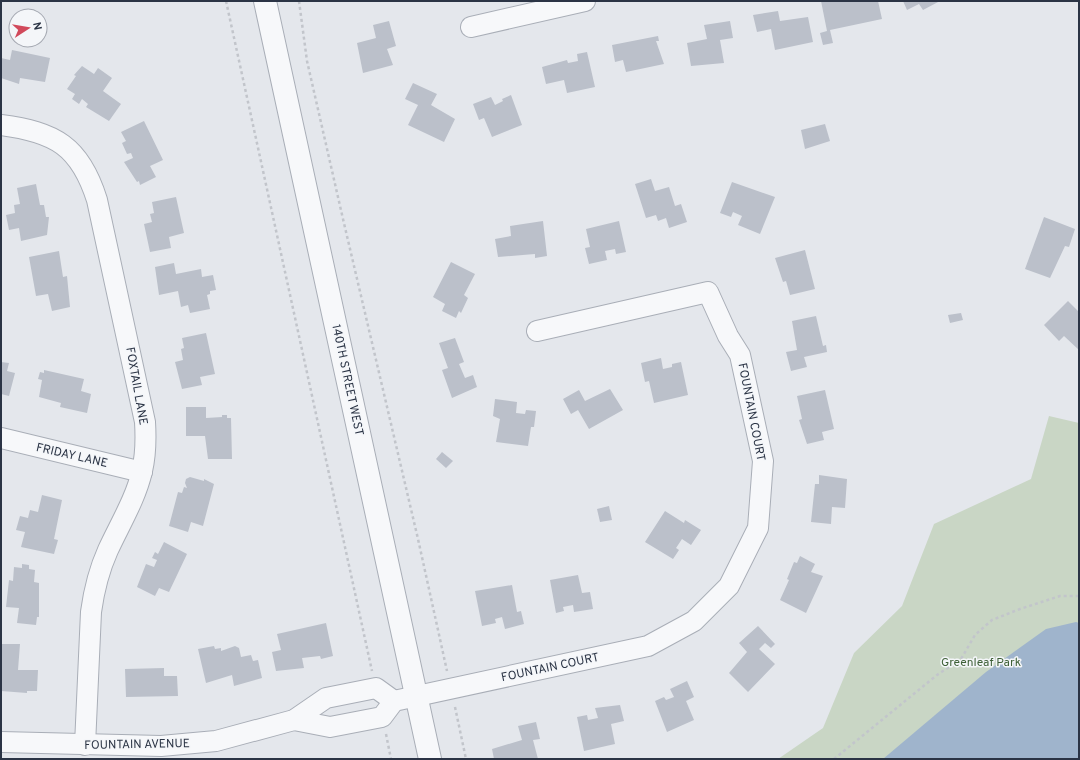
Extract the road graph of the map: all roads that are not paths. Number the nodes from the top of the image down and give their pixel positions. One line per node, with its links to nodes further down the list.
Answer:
1 (265, 1): 8 (street, 140TH STREET WEST)
2 (585, 1): 3 (street)
3 (471, 26)
4 (1, 125): 7 (street, FOXTAIL LANE)
5 (537, 331): 8 (street, FOUNTAIN COURT)
6 (1, 438): 7 (street, FRIDAY LANE)
7 (142, 472): 12 (street, FOXTAIL LANE)
8 (416, 695): 9 (street); 13 (street, 140TH STREET WEST)
9 (394, 701): 10 (street, FOUNTAIN AVENUE); 10 (street, FOUNTAIN AVENUE)
10 (294, 720): 12 (street, FOUNTAIN AVENUE)
11 (1, 742): 12 (street, FOUNTAIN AVENUE)
12 (85, 745)
13 (430, 759)

